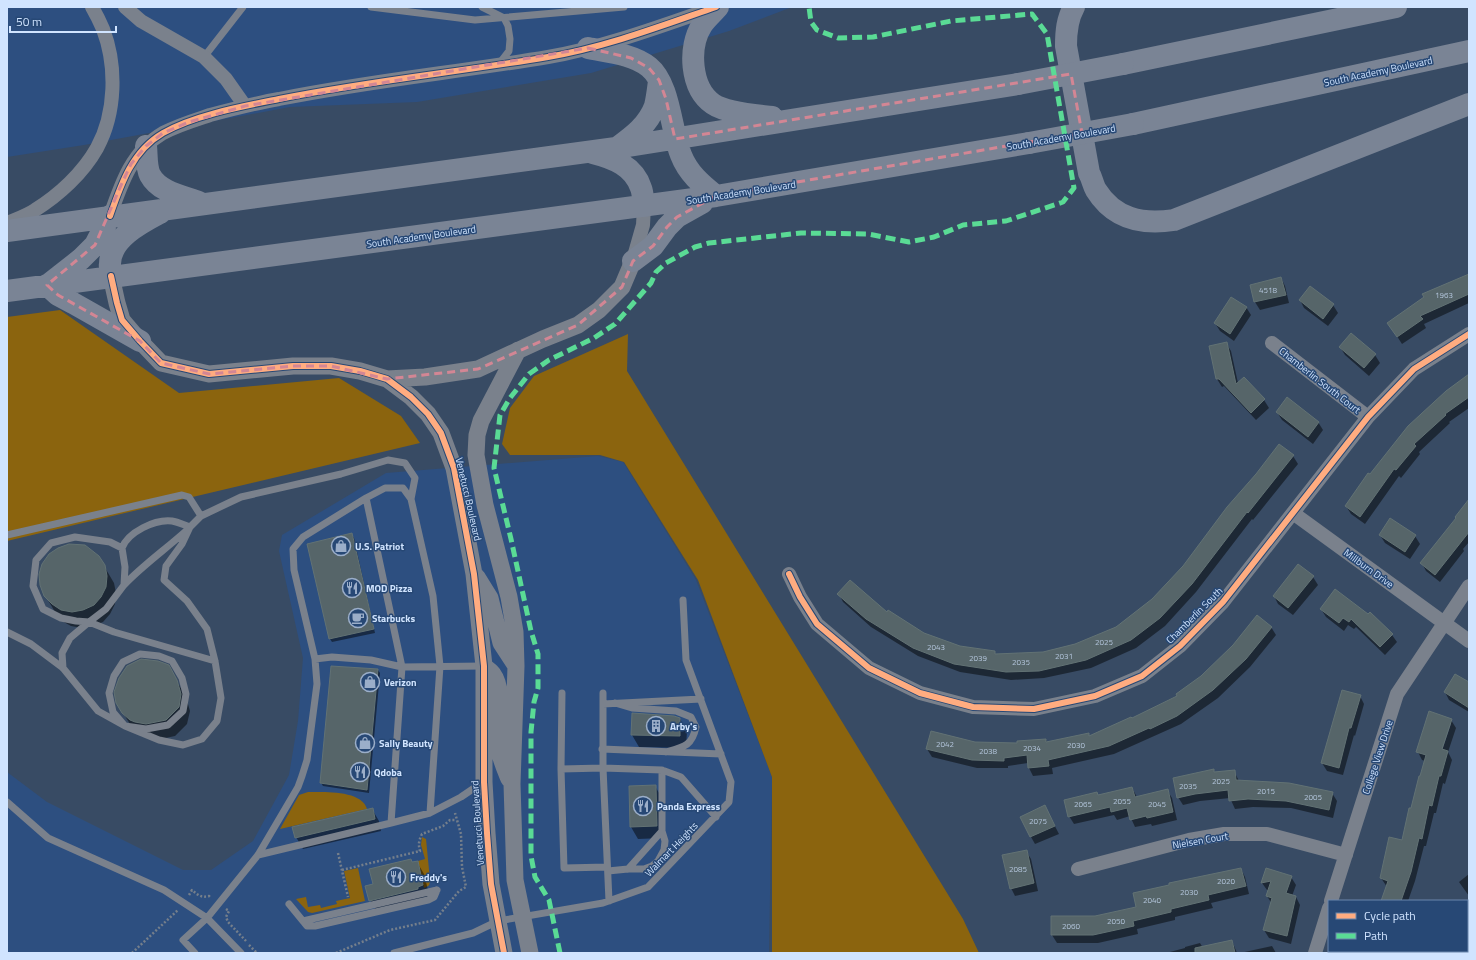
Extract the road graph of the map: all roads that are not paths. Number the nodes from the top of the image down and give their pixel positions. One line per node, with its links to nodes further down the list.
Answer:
1 (92, 7): 30 (street)
2 (125, 7): 15 (street)
3 (243, 7): 15 (lane)
4 (370, 7): 11 (lane)
5 (482, 7): 11 (lane)
6 (624, 7): 11 (lane)
7 (717, 7): 13 (street); 20 (highway)
8 (1074, 7): 18 (highway)
9 (1368, 7): 12 (highway)
10 (1396, 7): 12 (highway)
11 (504, 18): 16 (lane)
12 (1299, 28): 20 (highway, bridge)
13 (588, 48): 16 (street); 17 (highway)
14 (1469, 51): 25 (highway, South Academy Boulevard, bridge)
15 (204, 58): 19 (street)
16 (499, 64): 19 (street)
17 (659, 80): 21 (highway); 23 (highway)
18 (1469, 104)
19 (245, 106): 22 (street)
20 (793, 120): 21 (highway)
21 (675, 139): 23 (highway); 25 (highway)
22 (146, 146): 26 (highway); 29 (street)
23 (616, 148): 24 (highway)
24 (588, 152): 26 (highway); 27 (highway)
25 (716, 196): 27 (highway, South Academy Boulevard); 32 (highway)
26 (204, 203): 28 (highway)
27 (644, 206): 32 (street); 33 (highway, South Academy Boulevard)
28 (172, 208): 29 (highway); 33 (highway)
29 (110, 216): 31 (highway); 34 (highway)
30 (7, 223)
31 (7, 230)
32 (633, 261): 39 (street)
33 (111, 276): 34 (highway, South Academy Boulevard); 37 (street, Venetucci Boulevard)
34 (47, 285): 35 (highway, South Academy Boulevard); 37 (highway)
35 (7, 291)
36 (1469, 334): 41 (street, Chamberlin South)
37 (140, 341): 40 (street, Venetucci Boulevard)
38 (1272, 343): 41 (street, Chamberlin South Court)
39 (518, 350): 40 (street); 62 (street, Venetucci Boulevard)
40 (387, 379): 49 (street, Venetucci Boulevard)
41 (1368, 417): 44 (street, Chamberlin South)
42 (366, 498): 43 (lane); 58 (lane); 63 (lane)
43 (411, 499): 45 (lane); 60 (lane)
44 (1293, 513): 50 (street, Chamberlin South); 55 (street, Millburn Drive)
45 (201, 516): 46 (lane); 47 (lane)
46 (190, 527): 48 (lane); 51 (lane); 59 (lane)
47 (7, 535)
48 (122, 548): 51 (lane); 54 (lane)
49 (474, 574): 61 (street, Venetucci Boulevard); 62 (street)
50 (789, 574)
51 (124, 585): 54 (lane)
52 (1469, 586): 55 (street)
53 (683, 600): 67 (lane, Walmart Heights)
54 (89, 622): 59 (lane); 64 (lane)
55 (1444, 623): 57 (street, Millburn Drive); 85 (street, College View Drive)
56 (7, 632): 64 (lane)
57 (1469, 641)
58 (315, 659): 63 (lane); 84 (lane)
59 (215, 661): 70 (lane)
60 (440, 666): 61 (lane); 63 (lane); 80 (lane)
61 (484, 666): 77 (street, Venetucci Boulevard); 78 (street)
62 (516, 666): 78 (street, Venetucci Boulevard)
63 (402, 667): 82 (lane)
64 (63, 668): 70 (lane)
65 (562, 693): 74 (lane)
66 (603, 693): 69 (lane)
67 (701, 699): 68 (lane); 73 (lane, Walmart Heights)
68 (615, 703): 69 (lane); 72 (lane)
69 (603, 704): 71 (lane)
70 (125, 726): 70 (lane)
71 (602, 749): 72 (lane); 75 (lane)
72 (666, 752): 73 (lane)
73 (721, 754): 81 (lane, Walmart Heights)
74 (561, 768): 75 (lane); 86 (lane)
75 (603, 768): 76 (lane); 86 (lane)
76 (662, 770): 81 (lane); 83 (lane)
77 (484, 782): 80 (lane); 96 (street, Venetucci Boulevard)
78 (512, 784): 94 (street, Venetucci Boulevard)
79 (7, 802): 95 (lane)
80 (430, 813): 82 (lane)
81 (716, 816): 91 (lane, Walmart Heights)
82 (391, 823): 84 (lane)
83 (662, 831): 87 (lane); 87 (lane)
84 (258, 854): 95 (lane)
85 (1346, 855): 88 (street, Nielsen Court); 90 (street, College View Drive)
86 (608, 869): 87 (lane); 91 (lane)
87 (628, 869)
88 (1078, 869)
89 (437, 890): 92 (lane)
90 (1331, 900)
91 (609, 901): 94 (lane, Walmart Heights)
92 (289, 904)
93 (1328, 911): 102 (street)
94 (523, 917): 96 (lane, Walmart Heights); 101 (street, Venetucci Boulevard)
95 (207, 918): 97 (lane); 98 (lane)
96 (498, 921): 99 (lane, Walmart Heights); 100 (street, Venetucci Boulevard)
97 (195, 953)
98 (241, 953)
99 (394, 953)
100 (504, 953)
101 (530, 953)
102 (1315, 953)

